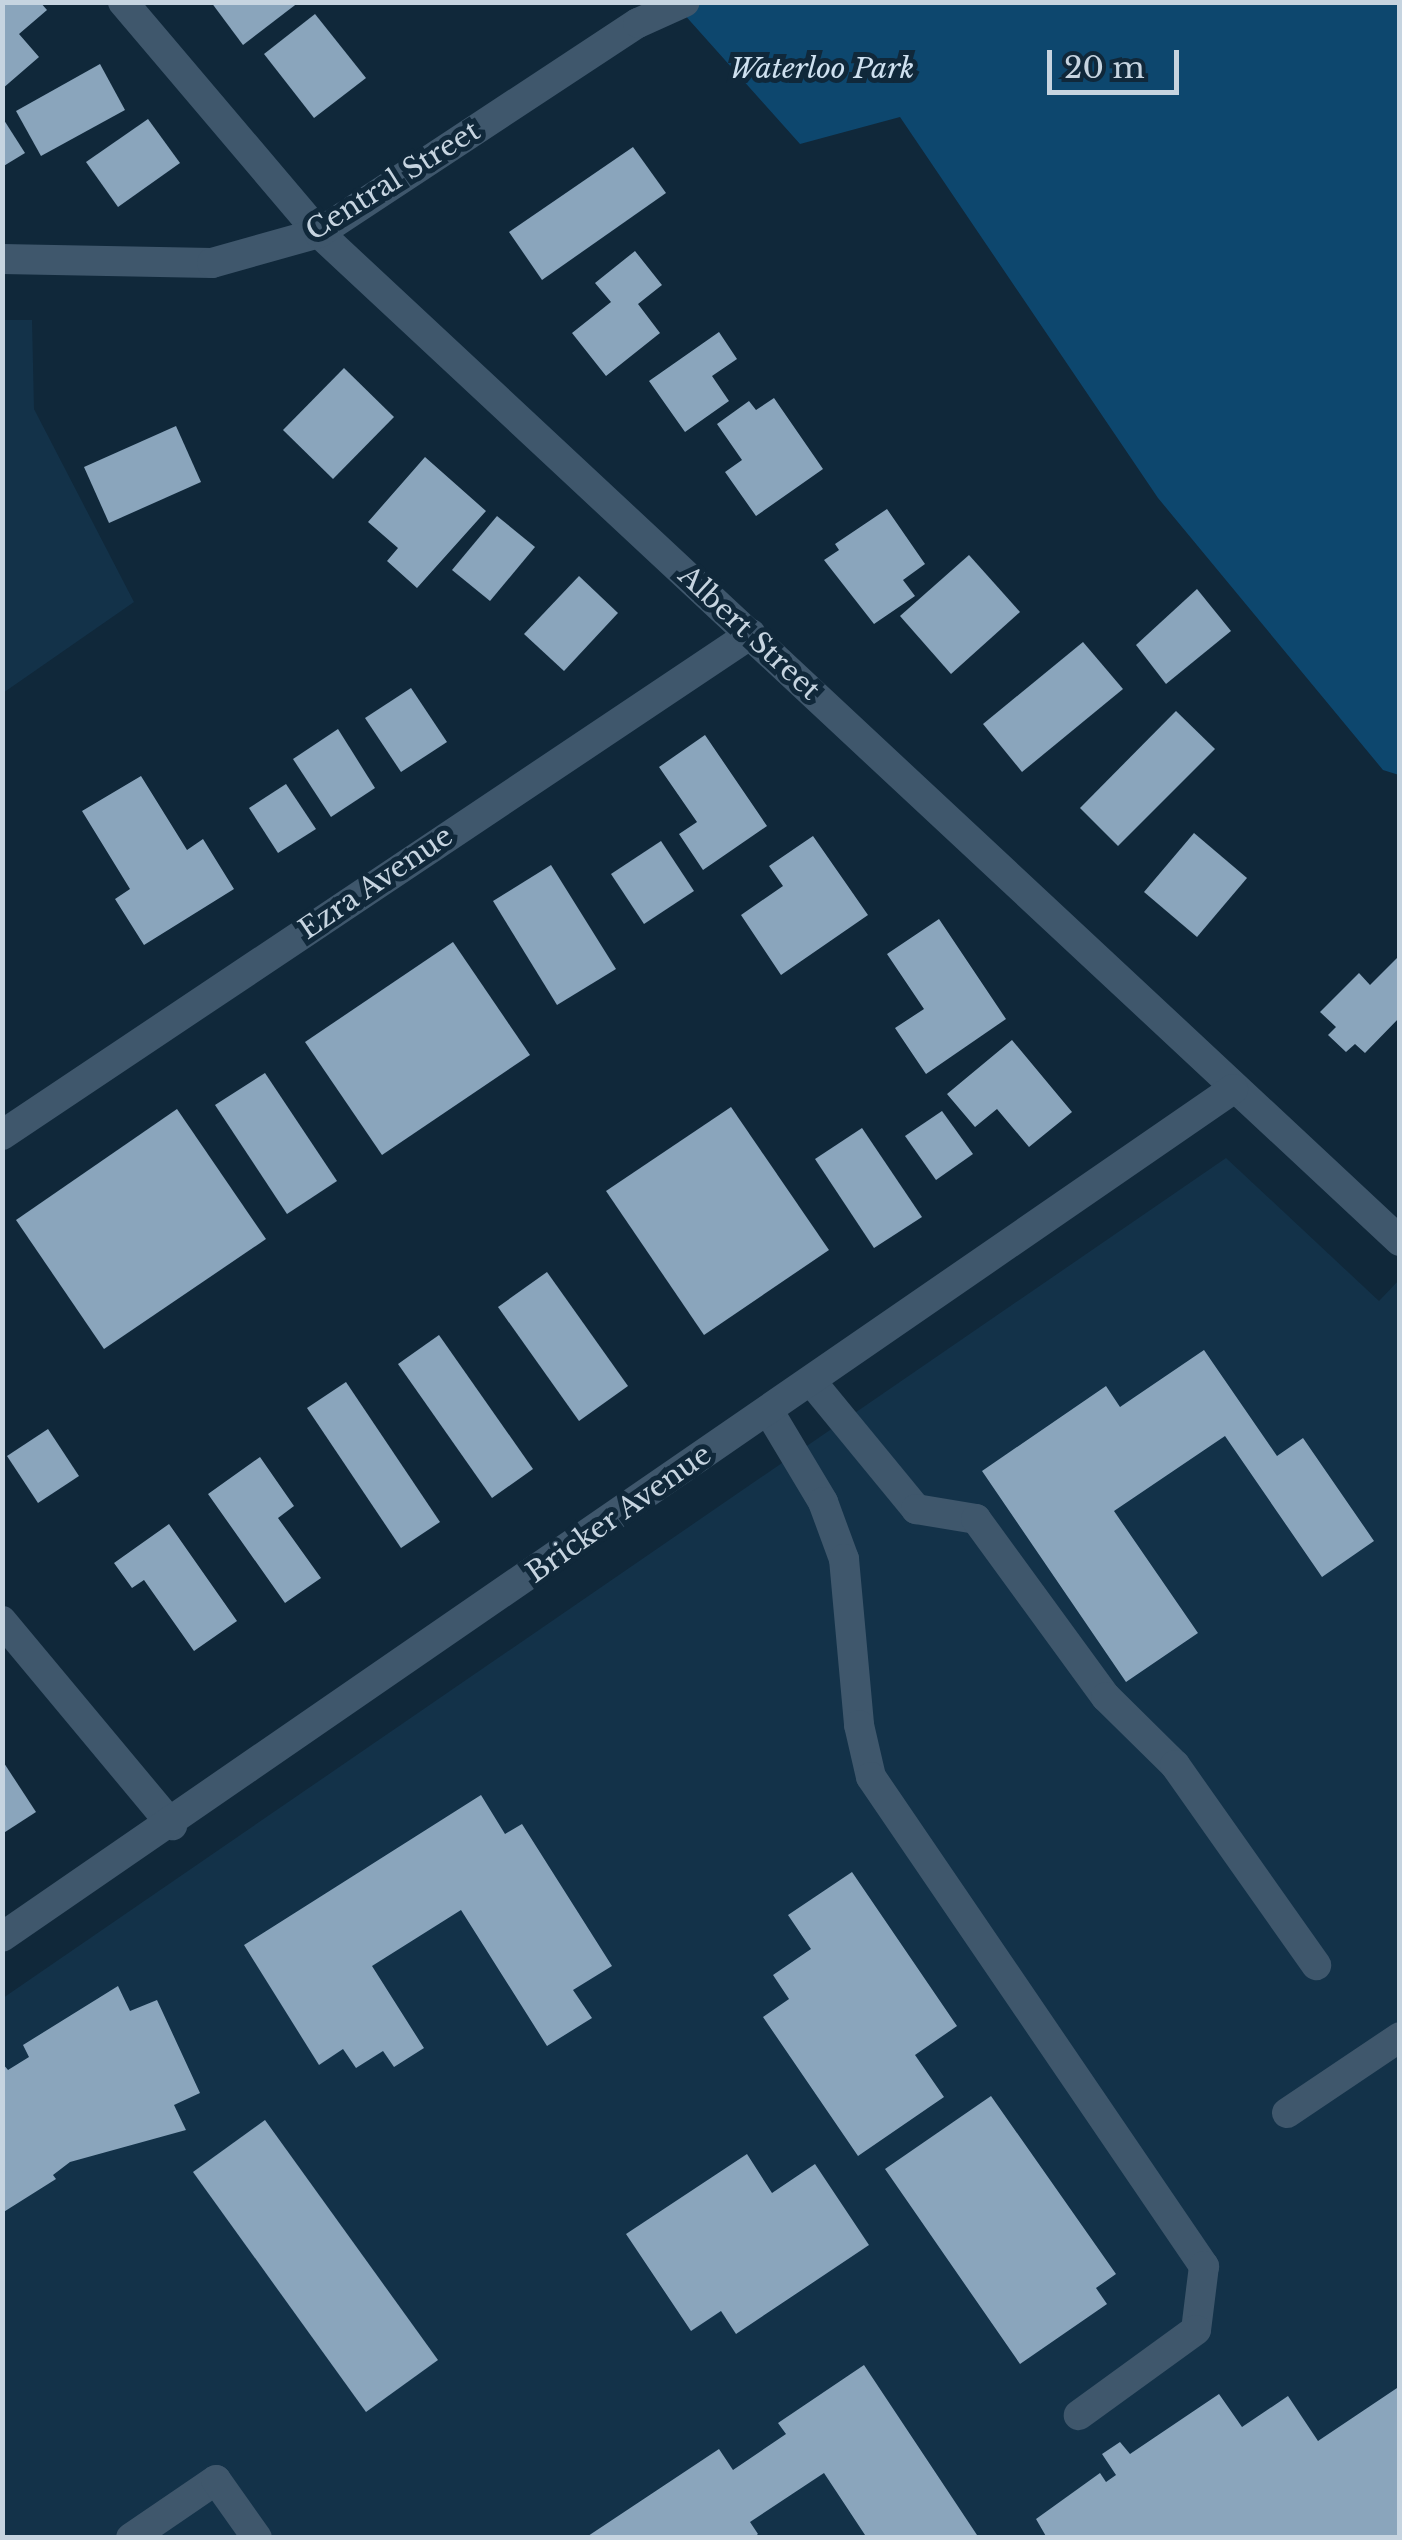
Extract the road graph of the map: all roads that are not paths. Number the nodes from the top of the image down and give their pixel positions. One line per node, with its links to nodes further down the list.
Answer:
1 (124, 2): 3 (street, Albert Street)
2 (685, 2): 3 (street, Central Street)
3 (319, 233): 4 (street, Central Street); 5 (street, Albert Street)
4 (2, 259)
5 (751, 634): 6 (street, Albert Street); 7 (street, Ezra Avenue)
6 (1233, 1089): 8 (street, Albert Street); 9 (street, Bricker Avenue)
7 (2, 1135)
8 (1400, 1241)
9 (811, 1380): 10 (street, Bricker Avenue); 14 (street)
10 (768, 1410): 12 (street, Bricker Avenue); 17 (street)
11 (2, 1621): 12 (street)
12 (172, 1825): 13 (street, Bricker Avenue)
13 (2, 1937)
14 (1316, 1965)
15 (1400, 2037): 16 (street)
16 (1287, 2114)
17 (1079, 2415)
18 (131, 2538): 19 (street)
19 (257, 2538)

